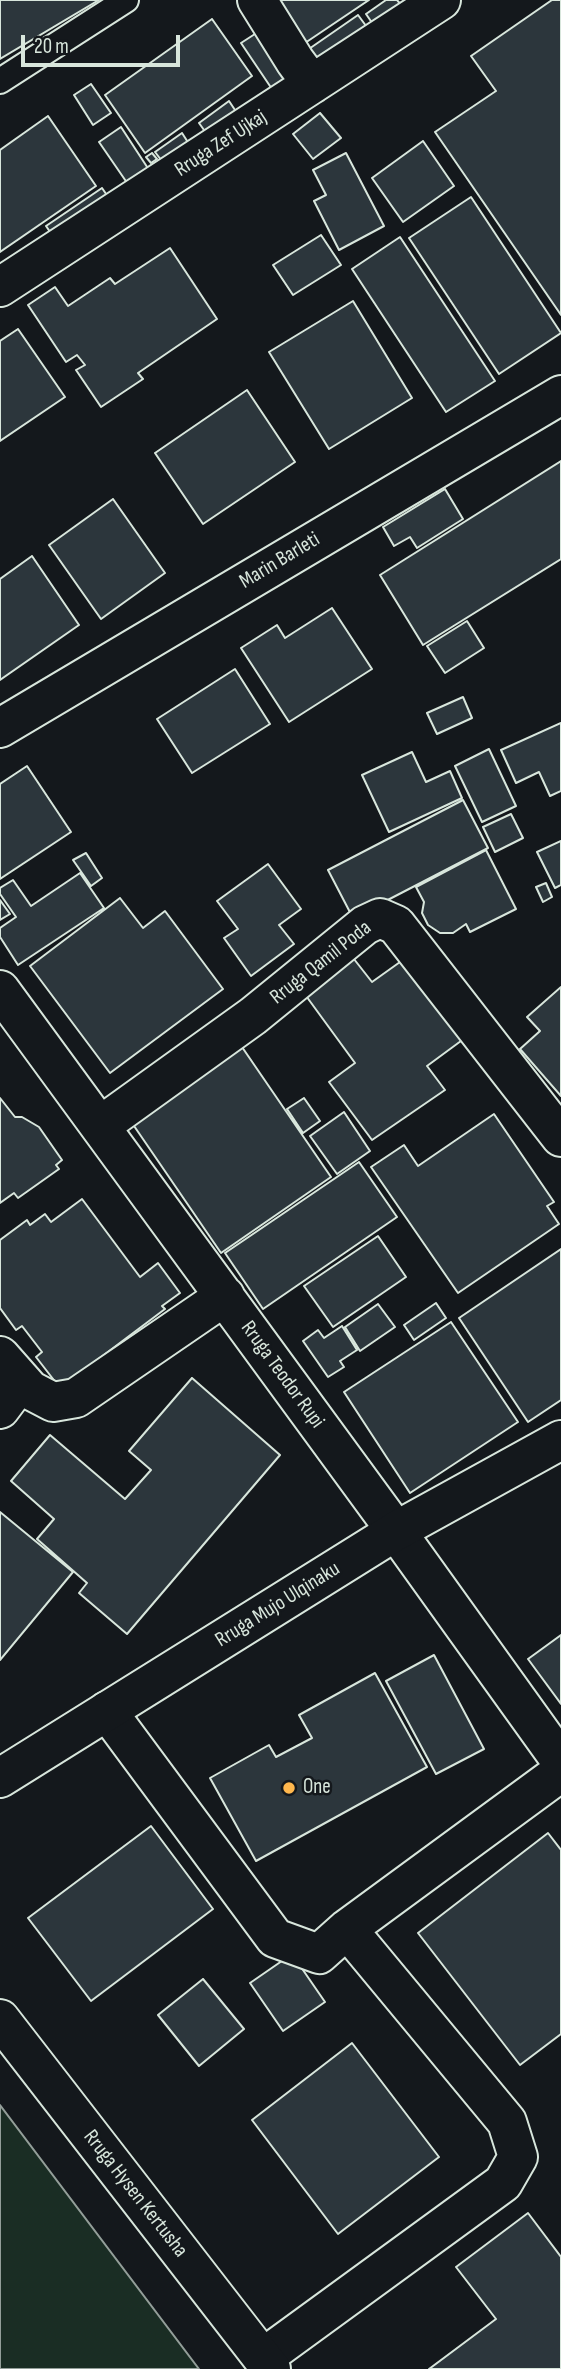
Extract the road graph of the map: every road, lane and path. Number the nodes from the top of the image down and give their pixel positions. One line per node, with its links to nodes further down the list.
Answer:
1 (126, 0): 4 (lane)
2 (257, 0): 5 (street)
3 (441, 0): 5 (street, Rruga Zef Ujkaj)
4 (0, 81)
5 (312, 84): 6 (street, Rruga Zef Ujkaj)
6 (0, 287)
7 (561, 395): 8 (street, Marin Barleti)
8 (0, 728)
9 (0, 990): 10 (street, Rruga Teodor Rupi)
10 (100, 1126): 11 (street, Rruga Qamil Poda); 12 (street, Rruga Teodor Rupi)
11 (561, 1136)
12 (225, 1296): 13 (street); 15 (street, Rruga Teodor Rupi)
13 (7, 1382)
14 (561, 1440): 15 (street, Rruga Mujo Ulqinaku)
15 (396, 1531): 16 (street, Rruga Mujo Ulqinaku); 17 (street, Rruga Teodor Rupi)
16 (107, 1711): 19 (street, Rruga Mujo Ulqinaku); 20 (street)
17 (561, 1761)
18 (561, 1772): 20 (street)
19 (0, 1778)
20 (347, 1929): 22 (street)
21 (0, 2019): 22 (street, Rruga Hysen Kertusha)
22 (267, 2364)

